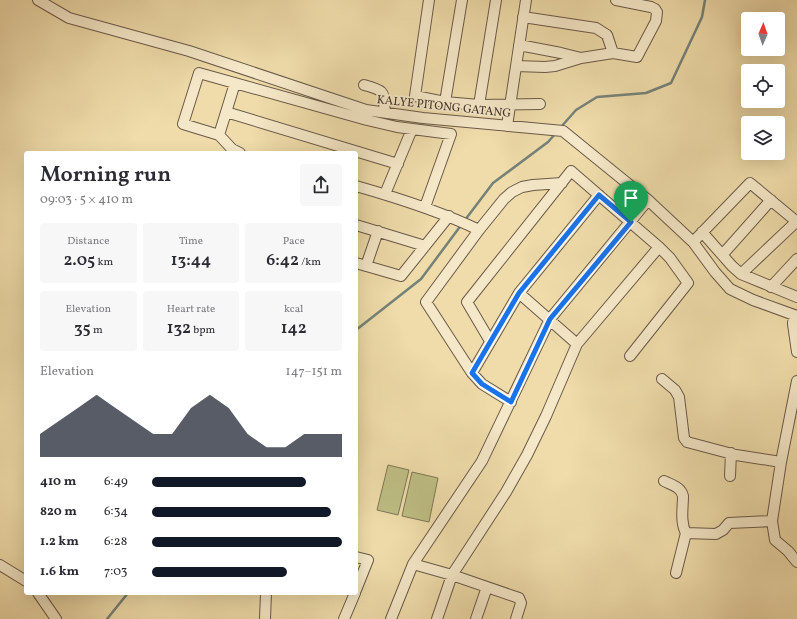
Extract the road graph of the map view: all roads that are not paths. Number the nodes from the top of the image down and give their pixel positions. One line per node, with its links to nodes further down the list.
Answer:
1 (38, 0): 19 (street, KALYE PITONG GATANG)
2 (429, 0): 14 (street)
3 (462, 0): 14 (street)
4 (496, 0): 16 (street)
5 (526, 0): 7 (street)
6 (616, 0): 9 (street)
7 (523, 17): 8 (street); 9 (street)
8 (519, 45): 10 (street); 11 (street)
9 (613, 53): 10 (street)
10 (581, 58): 11 (street)
11 (516, 66): 17 (street)
12 (235, 83): 18 (street); 21 (street); 22 (street)
13 (364, 85): 19 (street)
14 (445, 102): 16 (street)
15 (540, 104): 17 (street)
16 (479, 105): 17 (street)
17 (510, 105): 20 (street)
18 (226, 112): 22 (street); 24 (street)
19 (385, 113): 20 (street, KALYE PITONG GATANG)
20 (507, 126): 31 (street, KALYE PITONG GATANG)
21 (412, 130): 26 (street); 33 (street)
22 (219, 135): 23 (street)
23 (236, 151)
24 (355, 151)
25 (358, 152): 26 (street)
26 (398, 164): 29 (street)
27 (562, 183): 30 (street); 38 (street); 54 (street)
28 (358, 187): 29 (street)
29 (385, 194): 33 (street)
30 (599, 195): 35 (street); 49 (street)
31 (648, 200): 35 (street); 41 (street, KALYE PITONG GATANG)
32 (771, 200): 36 (street); 40 (street); 44 (street)
33 (425, 207): 34 (street)
34 (449, 216): 38 (street); 42 (street)
35 (631, 222): 43 (street); 52 (street)
36 (797, 222): 47 (street)
37 (358, 225): 39 (street)
38 (475, 228): 58 (street)
39 (378, 231): 42 (street); 46 (street)
40 (702, 232): 41 (street); 44 (street)
41 (693, 242): 51 (street, KALYE PITONG GATANG)
42 (425, 246): 46 (street)
43 (659, 247): 55 (street); 57 (street)
44 (722, 254): 47 (street)
45 (797, 259): 48 (street)
46 (361, 265)
47 (742, 274): 48 (street)
48 (772, 287): 50 (street)
49 (519, 293): 52 (street); 54 (street)
50 (797, 297)
51 (797, 316)
52 (550, 319): 55 (street); 61 (street)
53 (797, 319): 56 (street)
54 (490, 341): 58 (street)
55 (577, 344): 73 (street)
56 (797, 352)
57 (630, 356)
58 (472, 373): 61 (street)
59 (662, 379): 62 (street)
60 (797, 381): 63 (street)
61 (511, 402): 70 (street)
62 (731, 453): 63 (street); 64 (street)
63 (781, 462): 66 (street)
64 (730, 476)
65 (664, 482): 67 (street)
66 (772, 521): 67 (street); 69 (street)
67 (686, 533): 72 (street)
68 (358, 558): 75 (street)
69 (797, 562)
70 (413, 564): 73 (street); 83 (street)
71 (0, 565): 74 (street)
72 (676, 573)
73 (452, 575): 76 (street); 84 (street)
74 (24, 580)
75 (358, 585)
76 (487, 587): 85 (street); 86 (street)
77 (39, 595): 80 (street)
78 (266, 595): 81 (street)
79 (354, 595): 82 (street)
80 (56, 619)
81 (265, 619)
82 (344, 619)
83 (391, 619)
84 (437, 619)
85 (476, 619)
86 (516, 619)

